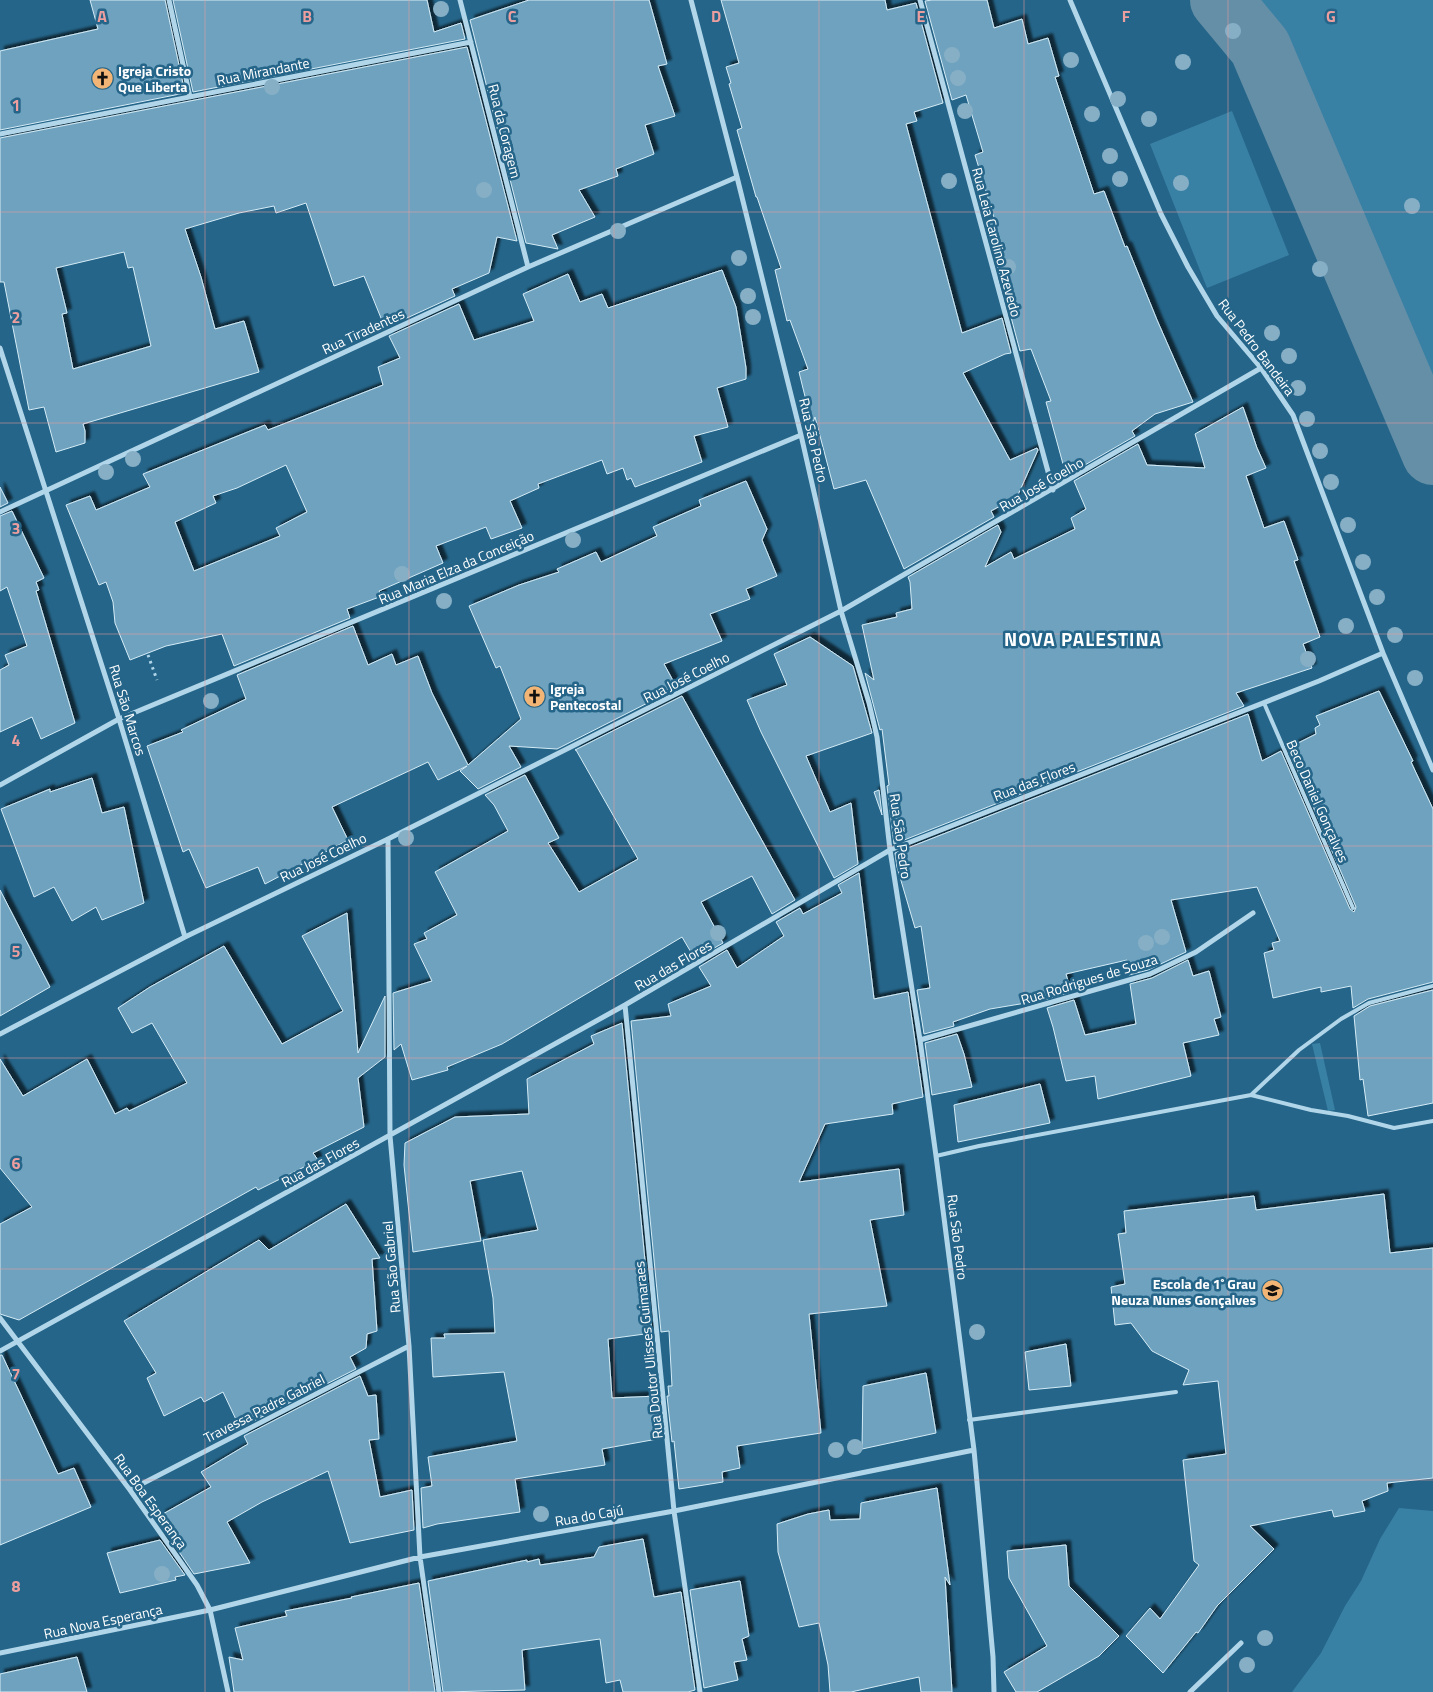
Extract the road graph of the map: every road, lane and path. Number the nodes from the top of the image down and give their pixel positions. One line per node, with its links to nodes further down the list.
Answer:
1 (169, 0): 7 (street)
2 (460, 0): 6 (street, Rua da Coragem)
3 (691, 0): 9 (street, Rua São Pedro)
4 (920, 0): 14 (street, Rua Leia Carolino Azevedo)
5 (1070, 0): 12 (street, Rua Pedro Bandeira)
6 (471, 42): 7 (street, Rua Mirandante); 10 (street, Rua da Coragem)
7 (190, 96): 8 (street, Rua Mirandante)
8 (0, 134)
9 (737, 177): 10 (street, Rua Tiradentes); 13 (street, Rua São Pedro)
10 (528, 267): 15 (street, Rua Tiradentes)
11 (0, 348): 15 (street, Rua São Marcos)
12 (1261, 368): 14 (street, Rua José Coelho); 18 (street, Rua Pedro Bandeira)
13 (801, 435): 17 (street, Rua São Pedro); 20 (street, Rua Maria Elza da Conceição)
14 (1053, 490): 17 (street, Rua José Coelho)
15 (47, 491): 16 (street, Rua Tiradentes); 22 (street, Rua São Marcos)
16 (0, 512)
17 (841, 611): 25 (street, Rua José Coelho); 26 (street, Rua São Pedro)
18 (1383, 653): 21 (street, Rua das Flores); 23 (street, Rua Pedro Bandeira)
19 (148, 655): 20 (path)
20 (164, 701): 22 (street, Rua Maria Elza da Conceição)
21 (1264, 703): 26 (street, Rua das Flores); 27 (lane, Beco Daniel Gonçalves)
22 (119, 719): 24 (street, Rua Maria Elza da Conceição); 29 (street, Rua São Marcos)
23 (1433, 770)
24 (0, 784)
25 (388, 839): 29 (street, Rua José Coelho); 36 (street, Rua São Gabriel)
26 (890, 850): 31 (street, Rua das Flores); 33 (street, Rua São Pedro)
27 (1353, 908)
28 (1253, 913): 33 (street, Rua Rodrigues de Souza)
29 (185, 937): 32 (street, Rua José Coelho)
30 (1433, 986): 34 (lane)
31 (625, 1005): 36 (street, Rua das Flores); 46 (street, Rua Doutor Ulisses Guimaraes)
32 (0, 1034)
33 (920, 1040): 37 (street, Rua São Pedro)
34 (1251, 1095): 35 (lane); 37 (lane)
35 (1433, 1121)
36 (390, 1136): 39 (street, Rua das Flores); 40 (street, Rua São Gabriel)
37 (936, 1156): 43 (street, Rua São Pedro)
38 (0, 1318): 39 (street)
39 (17, 1341): 41 (street, Rua das Flores); 45 (street, Rua Boa Esperança)
40 (409, 1346): 45 (street, Travessa Padre Gabriel); 47 (street, Rua São Gabriel)
41 (0, 1351)
42 (1176, 1392): 43 (lane)
43 (969, 1420): 44 (street, Rua São Pedro)
44 (974, 1450): 46 (street, Rua do Cajú); 54 (street, Rua São Pedro)
45 (130, 1490): 48 (street, Rua Boa Esperança)
46 (674, 1511): 47 (street, Rua do Cajú); 53 (street, Rua Doutor Ulisses Guimaraes)
47 (420, 1556): 48 (street, Rua do Cajú); 52 (street, Rua São Gabriel)
48 (210, 1610): 50 (street, Rua Nova Esperança); 51 (street, Rua Boa Esperança)
49 (1241, 1643): 55 (street)
50 (0, 1653)
51 (228, 1692)
52 (439, 1692)
53 (700, 1692)
54 (994, 1692)
55 (1190, 1692)

